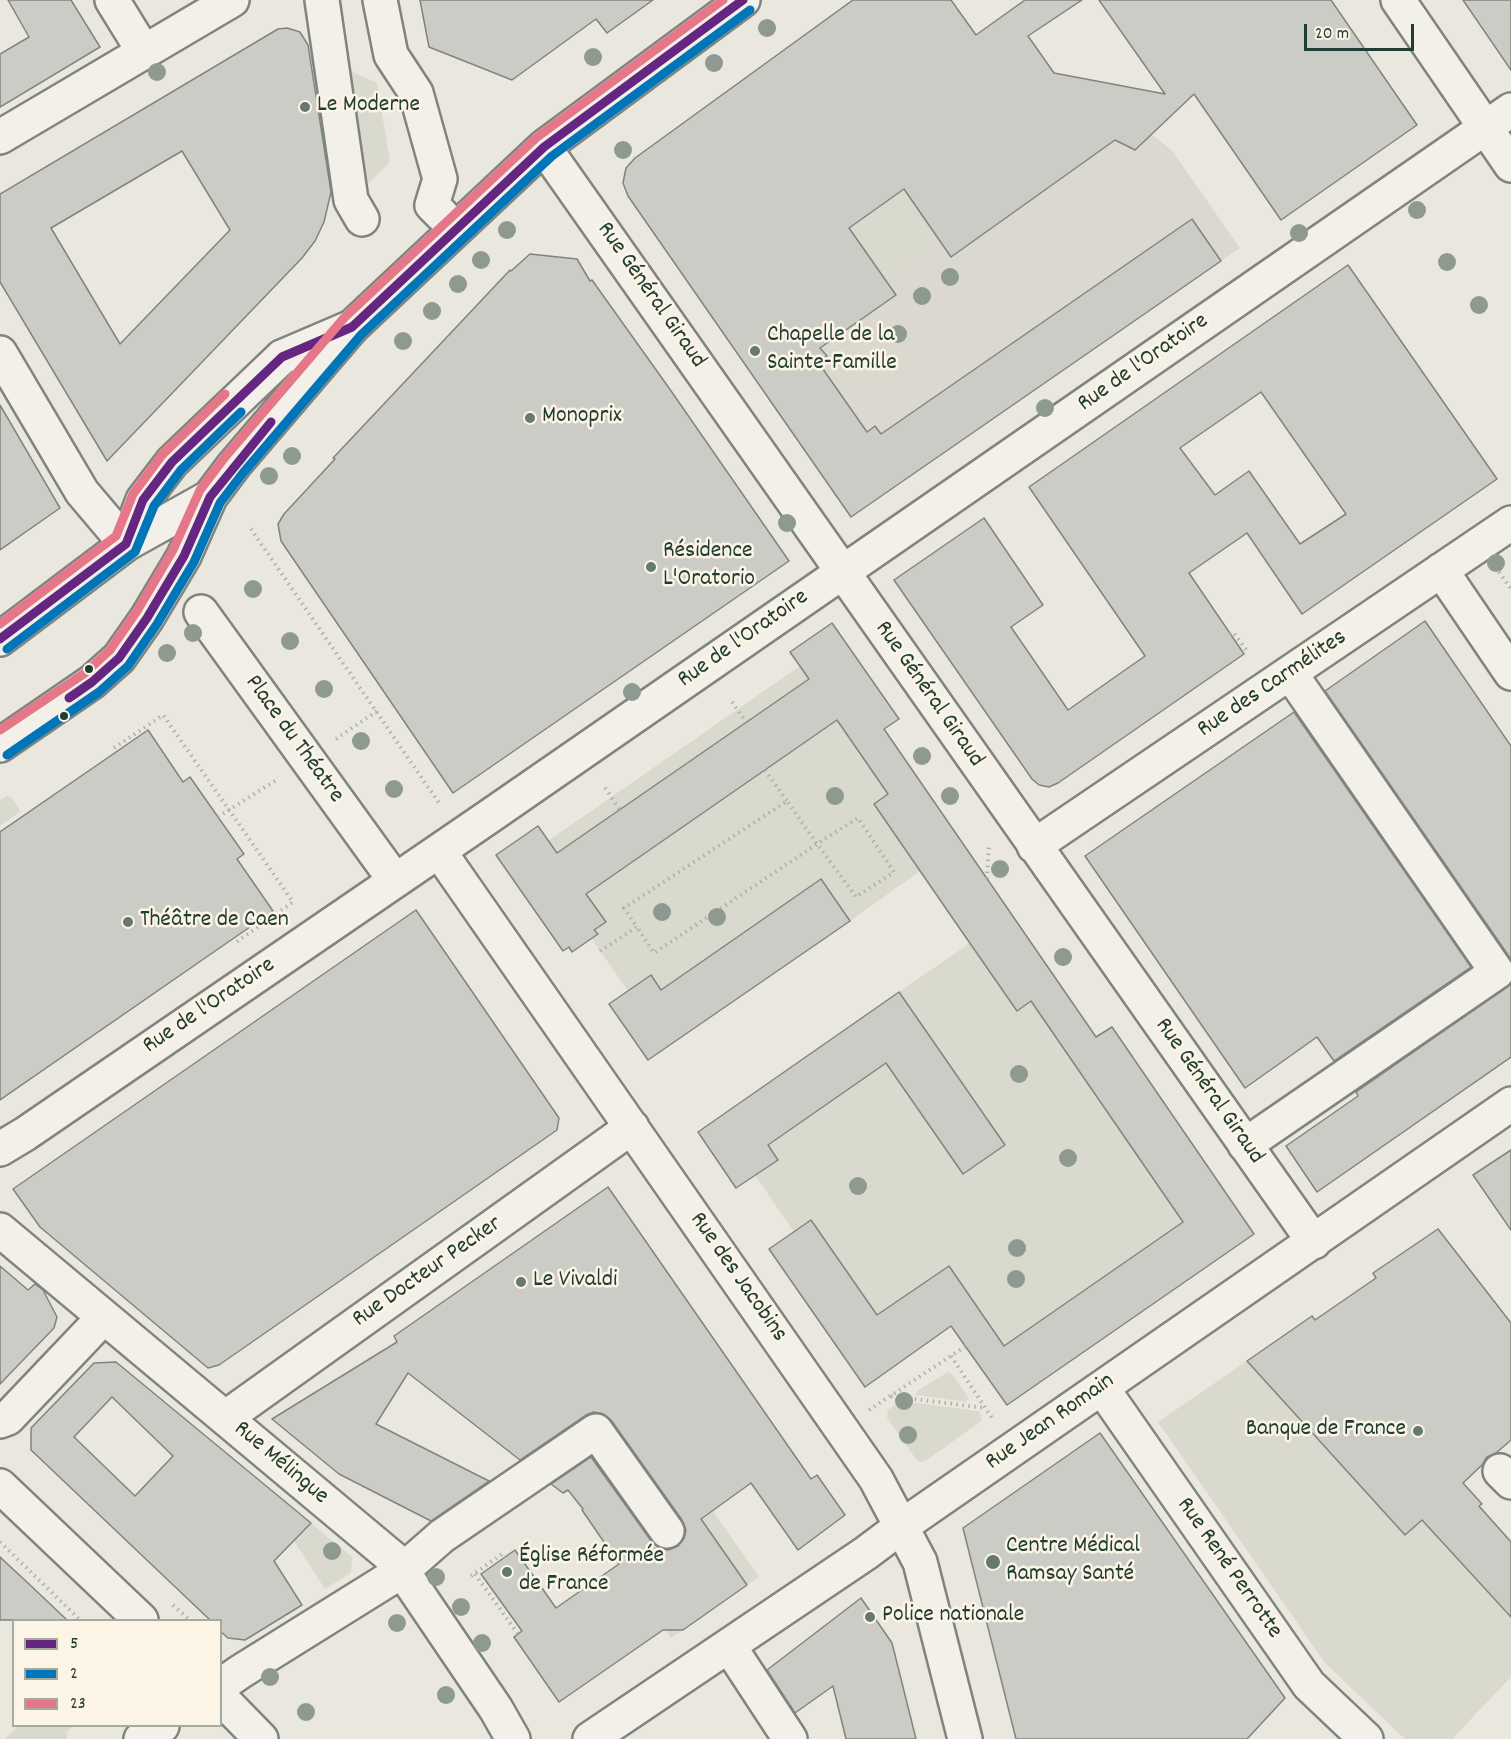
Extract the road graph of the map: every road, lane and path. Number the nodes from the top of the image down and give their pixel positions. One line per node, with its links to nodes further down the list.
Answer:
1 (112, 0): 7 (street)
2 (232, 0): 7 (street)
3 (322, 0): 13 (street)
4 (380, 0): 12 (street)
5 (743, 0): 10 (street)
6 (1398, 0): 8 (street)
7 (144, 52): 9 (street)
8 (1498, 119): 11 (street); 22 (street, Rue de l'Oratoire)
9 (0, 137)
10 (544, 147): 14 (street); 22 (street, Rue Général Giraud)
11 (1511, 165)
12 (442, 215)
13 (362, 219)
14 (351, 327): 16 (street); 19 (street)
15 (0, 353): 19 (street)
16 (210, 497): 19 (street); 32 (street)
17 (1511, 523): 21 (street, Rue des Carmélites)
18 (252, 529): 38 (path)
19 (126, 544): 26 (street)
20 (1496, 567): 23 (path)
21 (1441, 570): 28 (street, Rue des Carmélites); 29 (street)
22 (843, 572): 44 (street, Rue Général Giraud); 45 (street, Rue de l'Oratoire)
23 (1511, 589)
24 (201, 612): 46 (street, Place du Théatre)
25 (1230, 634): 27 (path)
26 (0, 639)
27 (1248, 652)
28 (1290, 673): 44 (street, Rue des Carmélites); 51 (street)
29 (1511, 673)
30 (732, 702): 31 (path)
31 (746, 722)
32 (0, 746)
33 (114, 748): 39 (path)
34 (765, 770): 37 (path)
35 (605, 788): 40 (path)
36 (250, 798): 39 (path)
37 (787, 801): 43 (path); 48 (path)
38 (442, 806)
39 (230, 810): 41 (path); 49 (path)
40 (620, 810)
41 (218, 817)
42 (990, 840): 47 (path)
43 (817, 844): 43 (path); 48 (path)
44 (1034, 846): 54 (street, Rue Général Giraud)
45 (439, 851): 53 (street, Rue des Jacobins); 55 (street, Rue de l'Oratoire)
46 (386, 868)
47 (987, 879)
48 (637, 927): 50 (path)
49 (235, 943)
50 (600, 951)
51 (1503, 982): 54 (street)
52 (1511, 1104): 57 (street, Rue Jean Romain)
53 (632, 1127): 65 (street, Rue Docteur Pecker); 69 (street, Rue des Jacobins)
54 (1245, 1145): 57 (street, Rue Général Giraud)
55 (0, 1149)
56 (0, 1230): 58 (street, Rue Mélingue)
57 (1314, 1242): 61 (street, Rue Jean Romain)
58 (104, 1318): 65 (street, Rue Mélingue); 66 (street)
59 (966, 1346): 60 (path)
60 (951, 1356): 62 (path); 63 (path)
61 (1102, 1388): 69 (street, Rue Jean Romain); 87 (street, Rue René Perrotte)
62 (891, 1396): 63 (path); 64 (path)
63 (985, 1408): 67 (path)
64 (869, 1411)
65 (225, 1418): 73 (street, Rue Mélingue)
66 (0, 1421)
67 (995, 1423)
68 (0, 1486): 75 (street)
69 (902, 1526): 77 (street, Rue Jean Romain); 86 (street, Rue des Jacobins)
70 (667, 1531): 73 (street)
71 (0, 1542): 74 (path)
72 (505, 1557): 76 (path)
73 (402, 1571): 78 (street); 83 (street, Rue Mélingue)
74 (79, 1619)
75 (140, 1619)
76 (518, 1634)
77 (729, 1646): 84 (street, Rue Jean Romain); 85 (street)
78 (222, 1685)
79 (222, 1699): 82 (street)
80 (159, 1727): 81 (street)
81 (141, 1739)
82 (261, 1739)
83 (513, 1739)
84 (590, 1739)
85 (790, 1739)
86 (965, 1739)
87 (1366, 1739)

